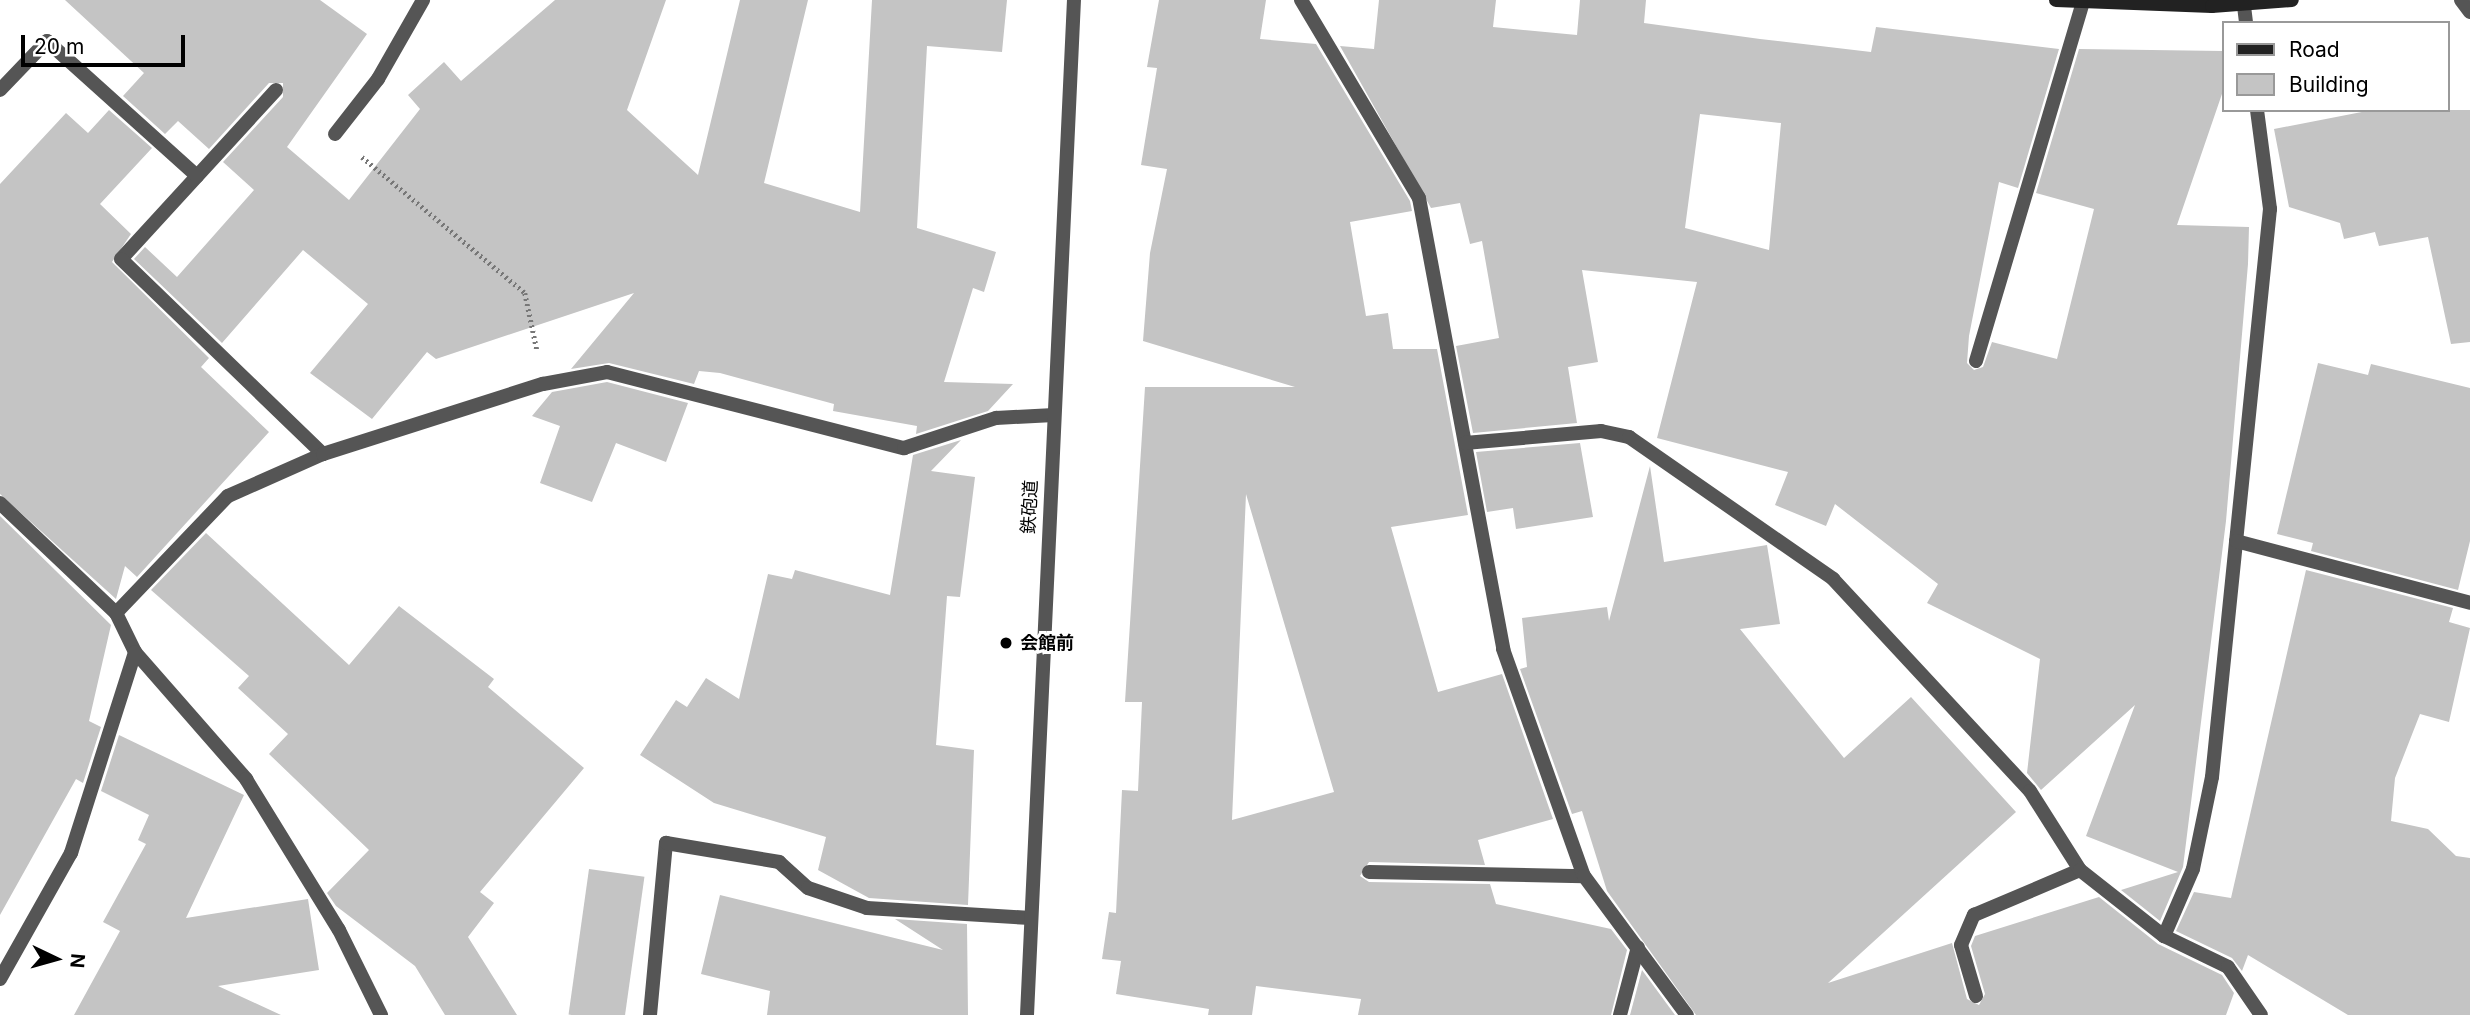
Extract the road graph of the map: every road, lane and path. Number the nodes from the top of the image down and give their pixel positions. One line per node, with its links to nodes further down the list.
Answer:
1 (424, 0): 14 (street)
2 (1074, 0): 18 (street, 鉄砲道)
3 (1301, 0): 19 (street)
4 (2056, 0): 7 (main road)
5 (2292, 0): 8 (main road)
6 (2461, 0): 9 (street)
7 (2083, 3): 8 (main road); 16 (street)
8 (2244, 5): 10 (street)
9 (2470, 12)
10 (2246, 21)
11 (0, 90): 15 (street)
12 (276, 90): 15 (street)
13 (2258, 112): 22 (street)
14 (335, 134): 17 (path)
15 (197, 176): 20 (street)
16 (1976, 361)
17 (543, 384): 18 (street); 20 (street)
18 (1054, 415): 29 (street, 鉄砲道)
19 (1465, 443): 26 (street); 28 (street)
20 (323, 454): 24 (street)
21 (0, 503): 24 (street)
22 (2236, 541): 23 (street); 30 (street)
23 (2470, 603)
24 (116, 613): 25 (street)
25 (135, 652): 32 (street); 35 (street)
26 (2080, 870): 30 (street); 33 (street)
27 (1369, 872): 28 (street)
28 (1584, 876): 31 (street)
29 (1031, 918): 36 (street); 37 (street, 鉄砲道)
30 (2164, 936): 34 (street)
31 (1638, 947): 38 (street); 39 (street)
32 (0, 979)
33 (1976, 996)
34 (2258, 1013)
35 (381, 1015)
36 (650, 1015)
37 (1027, 1015)
38 (1620, 1015)
39 (1687, 1015)

